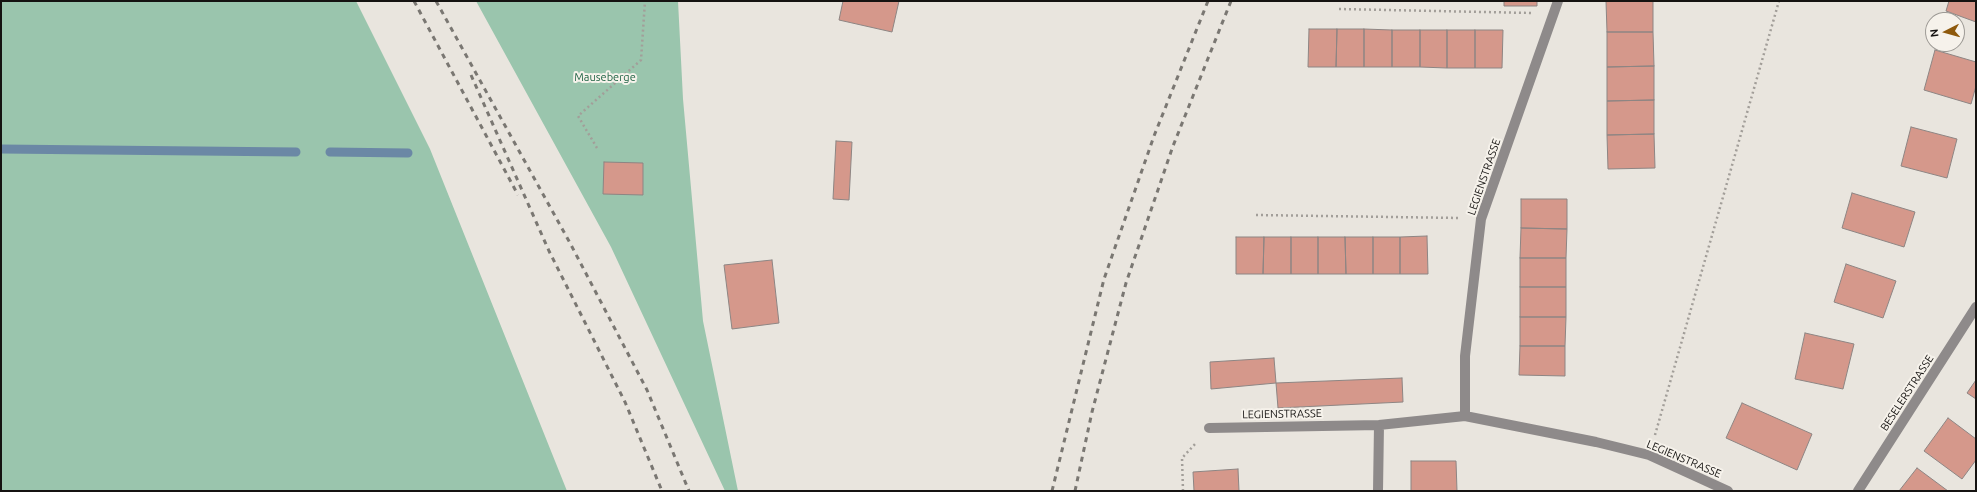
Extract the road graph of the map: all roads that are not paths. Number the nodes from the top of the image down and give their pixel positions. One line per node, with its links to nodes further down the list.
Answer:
1 (1558, 1): 3 (street, LEGIENSTRASSE)
2 (1976, 307): 8 (street, BESELERSTRASSE)
3 (1465, 416): 4 (street, LEGIENSTRASSE); 7 (street, LEGIENSTRASSE)
4 (1379, 425): 5 (street, LEGIENSTRASSE); 6 (street)
5 (1209, 428)
6 (1378, 491)
7 (1728, 491)
8 (1858, 491)

